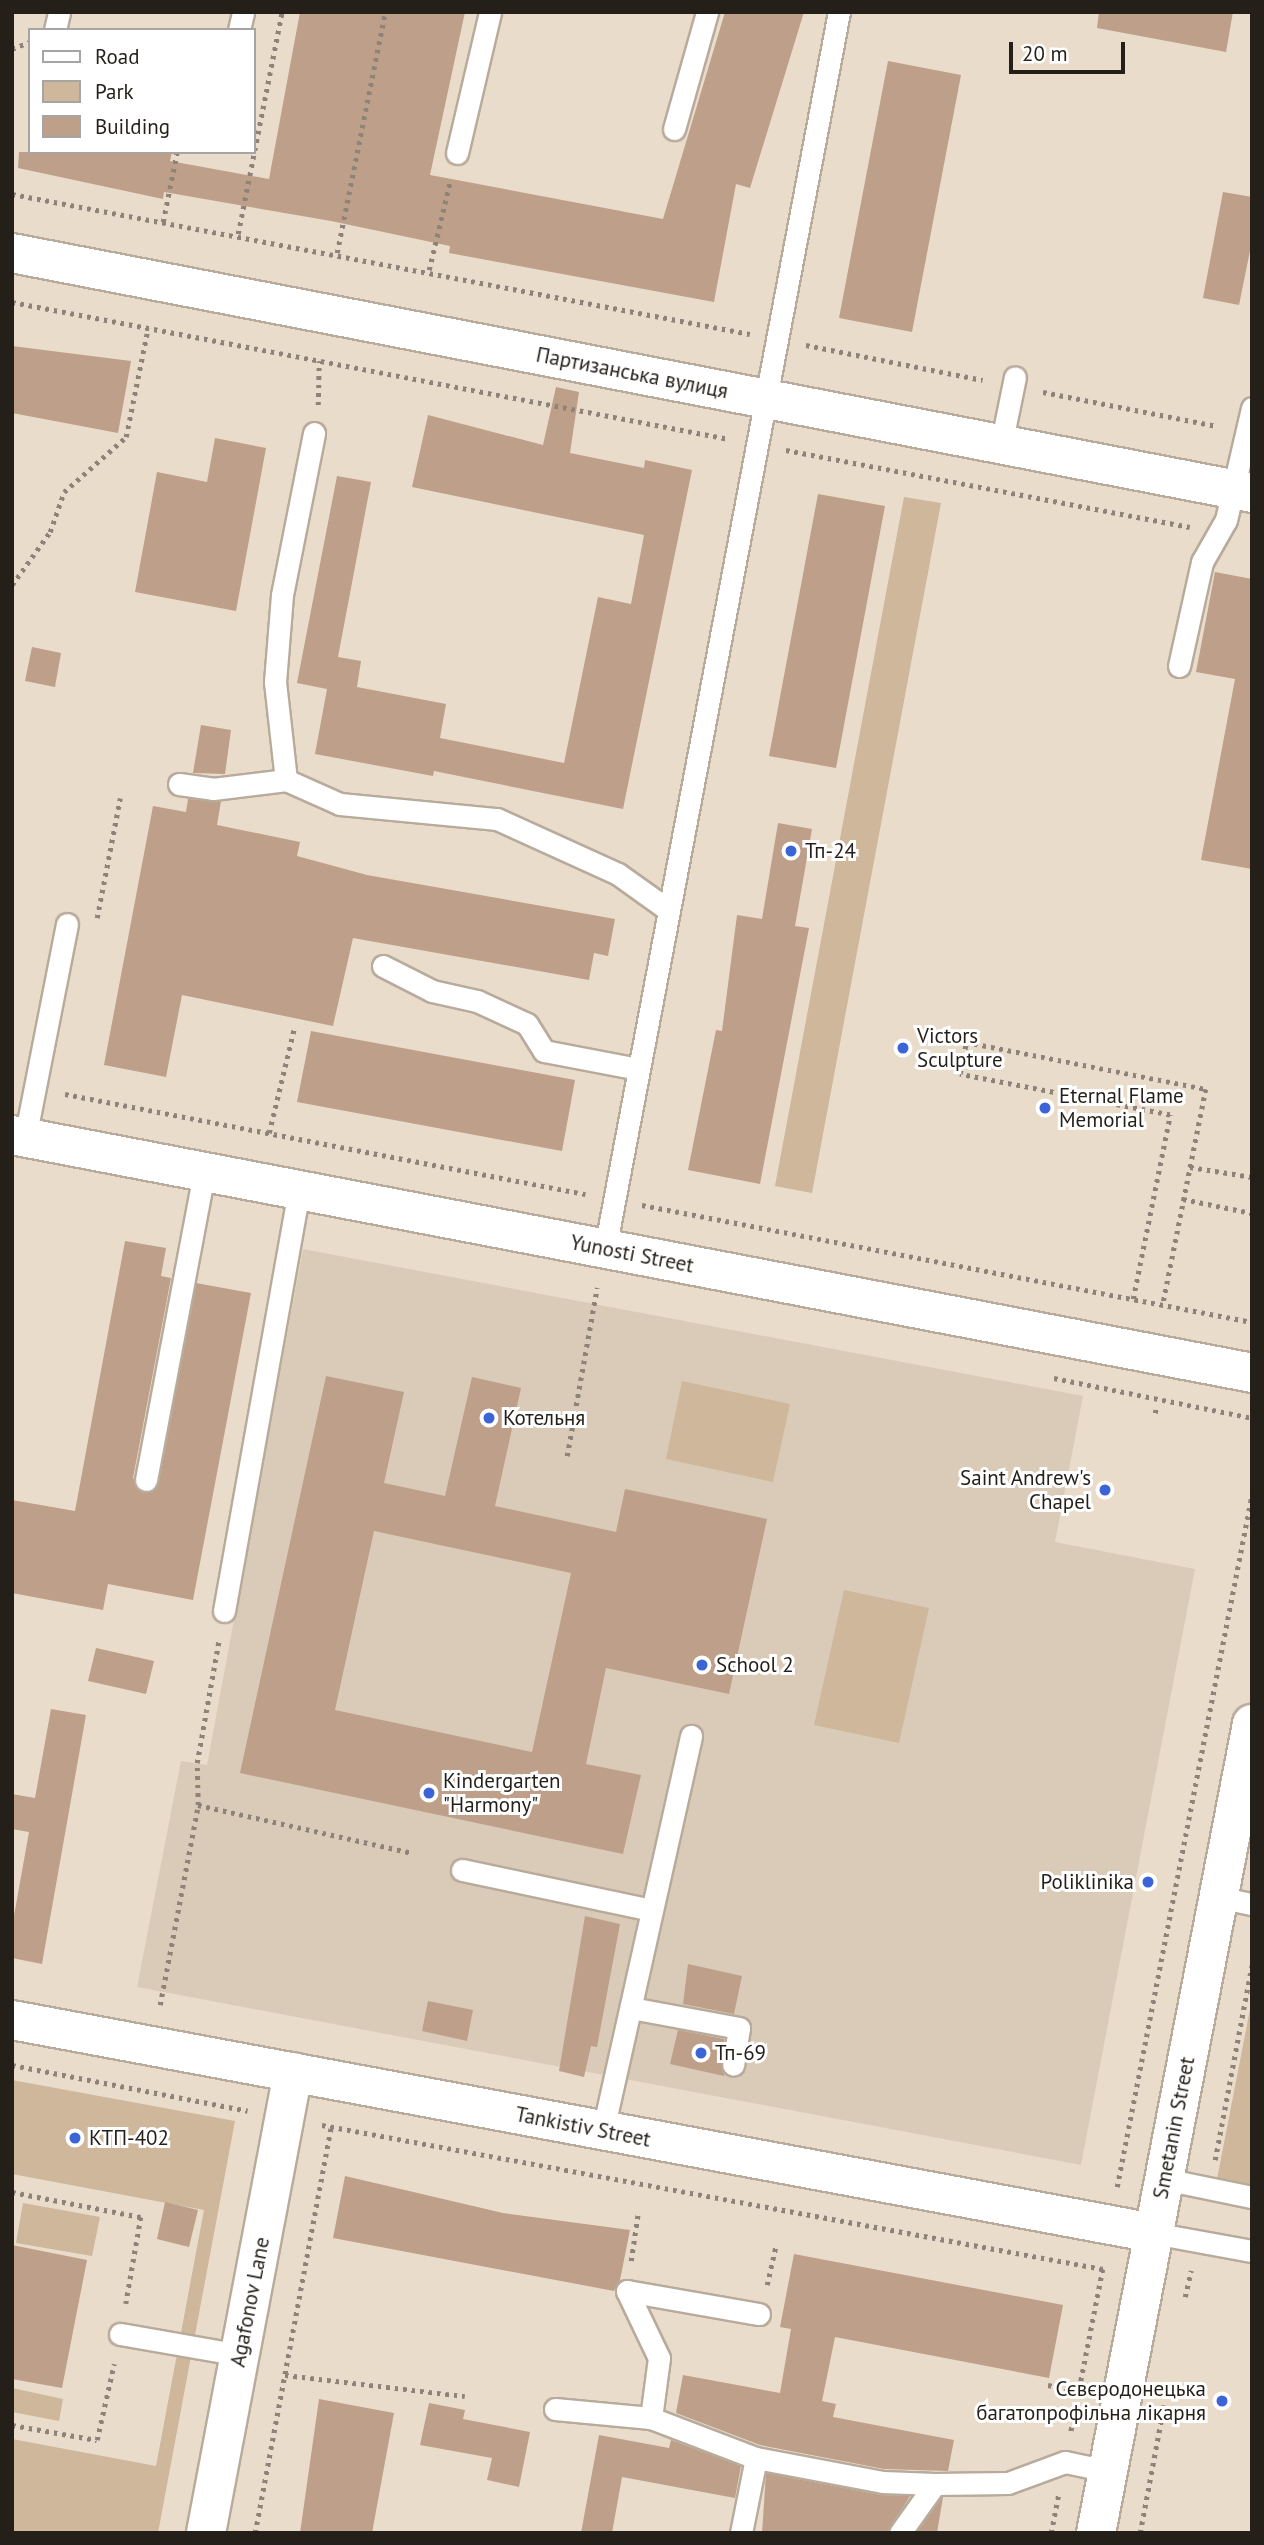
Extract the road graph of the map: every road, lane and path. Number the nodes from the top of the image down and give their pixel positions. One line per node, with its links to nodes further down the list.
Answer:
1 (282, 12): 9 (path)
2 (385, 12): 17 (path)
3 (490, 12): 10 (lane)
4 (707, 12): 8 (lane)
5 (839, 12): 21 (lane)
6 (28, 42): 7 (path)
7 (12, 49)
8 (674, 129)
9 (256, 143)
10 (457, 153): 18 (path)
11 (177, 154): 14 (path)
12 (254, 154): 15 (path)
13 (12, 194): 14 (path)
14 (163, 222): 15 (path)
15 (238, 234): 17 (path)
16 (12, 253): 24 (street, Партизанська вулиця)
17 (337, 253): 18 (path)
18 (429, 270): 21 (path)
19 (12, 302): 20 (path)
20 (148, 328): 22 (path); 32 (path)
21 (779, 340): 23 (path); 24 (lane)
22 (319, 361): 27 (path); 29 (path)
23 (1014, 382): 26 (path); 28 (lane)
24 (765, 399): 28 (street, Партизанська вулиця); 29 (lane)
25 (1252, 408): 26 (lane)
26 (1247, 432): 30 (lane)
27 (314, 433): 34 (lane)
28 (1001, 444): 30 (street, Партизанська вулиця)
29 (756, 445): 31 (path); 36 (lane)
30 (1242, 491): 33 (lane)
31 (1099, 507)
32 (12, 585)
33 (1179, 666)
34 (286, 780): 35 (lane); 36 (lane)
35 (179, 785)
36 (667, 909): 40 (lane)
37 (67, 924): 42 (lane)
38 (383, 966): 40 (lane)
39 (294, 1029): 41 (path)
40 (638, 1069): 49 (lane)
41 (269, 1133)
42 (17, 1143): 44 (street, Yunosti Street)
43 (1190, 1167): 45 (path); 47 (path); 50 (path)
44 (204, 1172): 46 (street, Yunosti Street); 54 (lane)
45 (1252, 1177)
46 (299, 1190): 49 (street, Yunosti Street); 55 (lane)
47 (1184, 1199): 48 (path); 51 (path)
48 (1252, 1213)
49 (605, 1249): 52 (street, Yunosti Street); 53 (path)
50 (1133, 1299)
51 (1163, 1305)
52 (1252, 1373)
53 (567, 1456)
54 (146, 1480)
55 (224, 1611): 58 (path)
56 (1252, 1724): 61 (street, Smetanin Street)
57 (691, 1736): 62 (lane)
58 (198, 1804): 59 (path); 63 (path)
59 (413, 1853)
60 (462, 1870): 62 (lane)
61 (1235, 1901): 71 (street, Smetanin Street)
62 (652, 1910): 64 (lane)
63 (160, 2005)
64 (631, 2008): 67 (lane); 70 (lane)
65 (12, 2020): 68 (street, Tankistiv Street)
66 (12, 2064): 69 (path)
67 (733, 2066)
68 (293, 2072): 70 (street, Tankistiv Street); 82 (street, Agafonov Lane)
69 (248, 2111)
70 (603, 2130): 76 (street, Tankistiv Street)
71 (1164, 2179): 73 (lane); 76 (street, Smetanin Street)
72 (12, 2192): 75 (path)
73 (1252, 2197)
74 (638, 2213): 79 (path)
75 (141, 2217)
76 (1153, 2233): 78 (lane); 91 (street, Smetanin Street)
77 (776, 2245): 80 (path)
78 (1252, 2251)
79 (627, 2291): 80 (lane); 88 (lane)
80 (759, 2314)
81 (120, 2334): 82 (lane)
82 (240, 2355): 93 (street, Agafonov Lane)
83 (285, 2375): 85 (path); 86 (path); 94 (path)
84 (1048, 2385): 85 (path)
85 (1079, 2391): 90 (path)
86 (465, 2396)
87 (555, 2409): 88 (lane)
88 (651, 2418): 89 (lane)
89 (756, 2458): 92 (lane); 95 (lane)
90 (1065, 2462): 91 (lane); 92 (lane); 97 (path)
91 (1108, 2470): 98 (street, Smetanin Street)
92 (934, 2484): 96 (lane)
93 (206, 2533)
94 (255, 2533)
95 (741, 2533)
96 (900, 2533)
97 (1051, 2533)
98 (1096, 2533)

